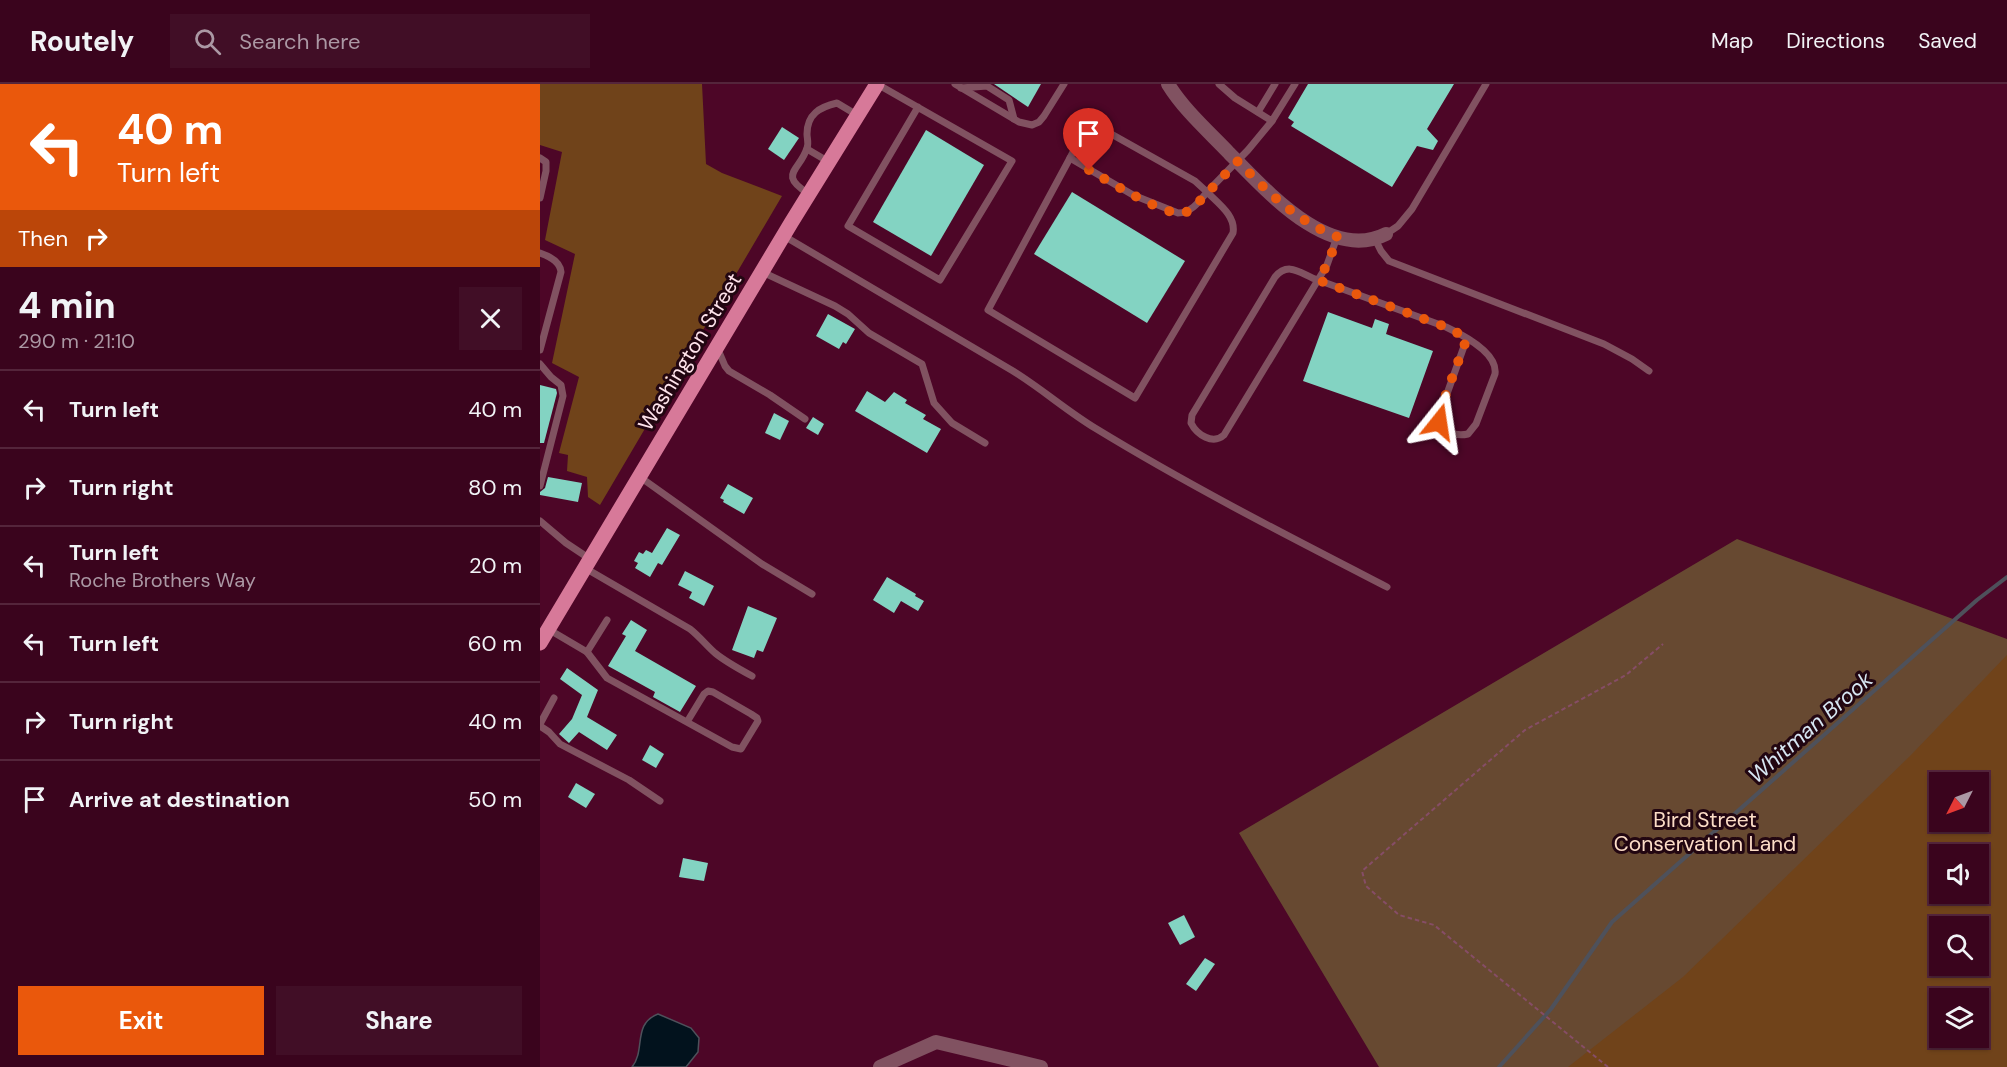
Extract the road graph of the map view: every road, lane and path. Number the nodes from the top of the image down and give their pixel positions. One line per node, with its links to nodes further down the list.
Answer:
1 (877, 84): 9 (lane); 11 (main road, Washington Street)
2 (1064, 84): 12 (lane)
3 (1168, 84): 17 (street)
4 (1219, 84): 10 (lane)
5 (1275, 84): 10 (lane)
6 (1294, 84): 13 (lane)
7 (1486, 84): 23 (lane)
8 (958, 86): 12 (lane); 12 (lane)
9 (918, 107): 9 (lane)
10 (1258, 112): 13 (lane)
11 (857, 115): 14 (lane); 18 (main road, Washington Street)
12 (1014, 119)
13 (1272, 121): 17 (lane)
14 (807, 148): 18 (lane); 20 (lane)
15 (540, 158): 21 (lane)
16 (1070, 158): 19 (lane); 19 (lane); 19 (lane)
17 (1238, 161): 19 (lane); 24 (street)
18 (829, 162): 20 (main road, Washington Street)
19 (1208, 192)
20 (809, 194): 22 (main road, Washington Street)
21 (540, 198)
22 (784, 236): 26 (main road, Washington Street); 39 (lane)
23 (1381, 236): 24 (street); 32 (lane)
24 (1338, 237): 27 (lane)
25 (540, 253): 30 (lane)
26 (762, 272): 29 (main road, Washington Street); 34 (lane)
27 (1318, 280): 27 (lane); 28 (lane)
28 (1467, 338): 28 (lane)
29 (717, 347): 33 (lane); 35 (main road, Washington Street)
30 (540, 350)
31 (540, 363): 36 (lane)
32 (1649, 371)
33 (805, 419)
34 (985, 443)
35 (640, 477): 38 (main road, Washington Street); 40 (lane)
36 (540, 486)
37 (540, 521): 38 (lane)
38 (588, 563): 42 (main road, Washington Street); 46 (lane)
39 (1387, 587)
40 (812, 594)
41 (607, 620): 45 (lane)
42 (548, 629): 43 (main road, Washington Street); 45 (lane)
43 (540, 643)
44 (1663, 644): 53 (path)
45 (587, 652): 48 (lane)
46 (752, 676)
47 (554, 698): 49 (lane)
48 (687, 722): 48 (lane)
49 (540, 725): 50 (lane)
50 (660, 801)
51 (879, 1067): 52 (street)
52 (1041, 1067)
53 (1608, 1067)

